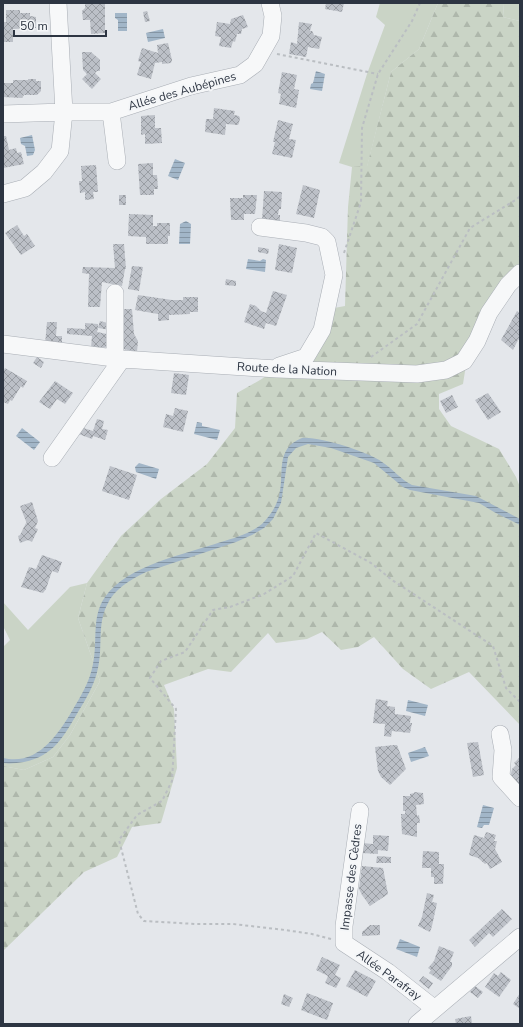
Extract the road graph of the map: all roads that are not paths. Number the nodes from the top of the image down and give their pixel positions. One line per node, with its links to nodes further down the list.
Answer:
1 (58, 3): 3 (street)
2 (270, 3): 4 (street, Allée des Aubépines)
3 (64, 112): 4 (street, Allée des Aubépines); 5 (street, Allée des Aubépines); 7 (street)
4 (111, 112): 6 (street)
5 (3, 114)
6 (117, 161)
7 (3, 194)
8 (260, 227): 13 (street)
9 (520, 273): 13 (street, Route de la Nation)
10 (115, 293): 12 (street)
11 (3, 344): 12 (street, Route de la Nation)
12 (118, 358): 13 (street, Route de la Nation); 14 (street)
13 (277, 370)
14 (52, 458)
15 (500, 734): 16 (street)
16 (520, 798)
17 (360, 811): 19 (street, Impasse des Cèdres)
18 (520, 937): 20 (street)
19 (344, 943): 20 (street, Allée Parafray)
20 (435, 1008): 21 (street)
21 (417, 1024)

